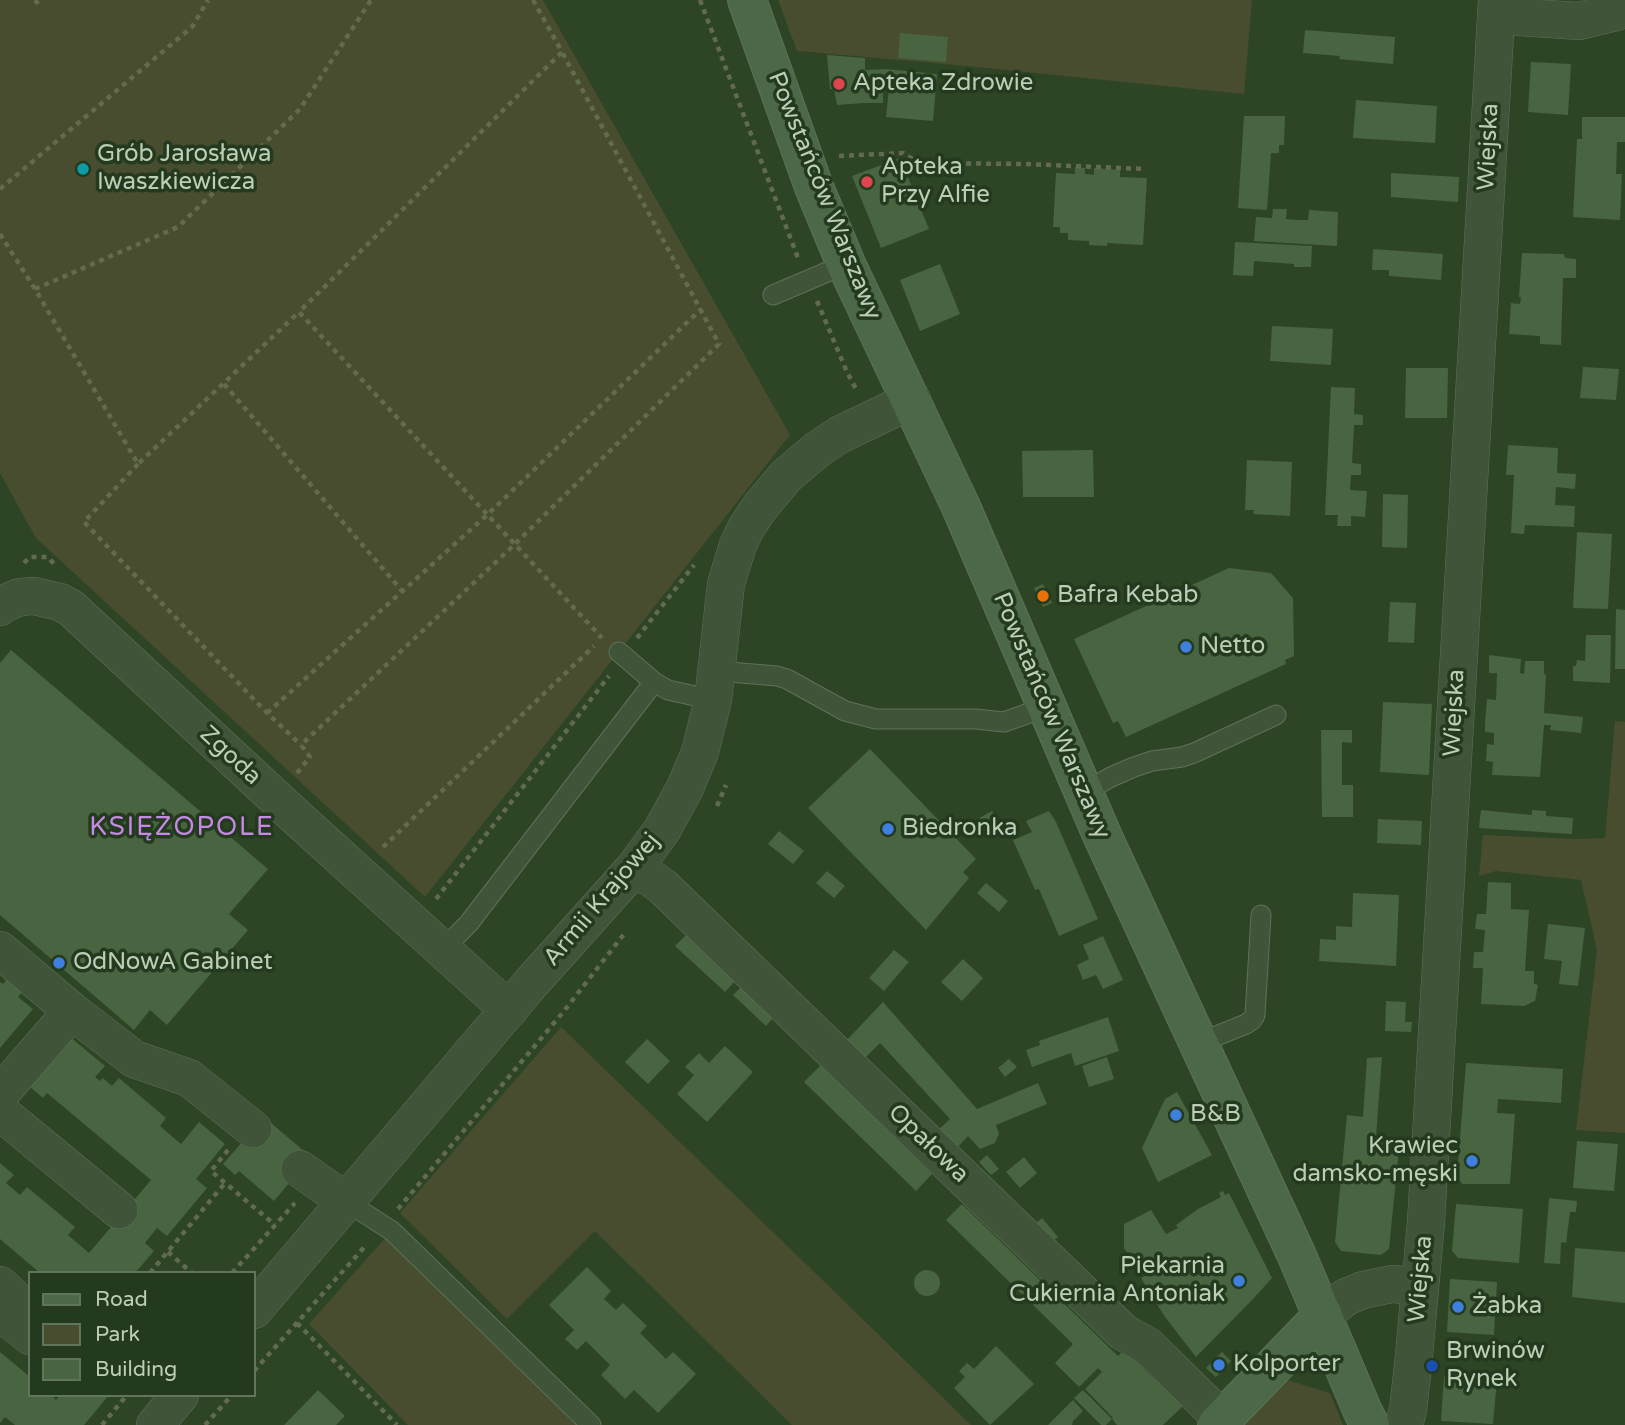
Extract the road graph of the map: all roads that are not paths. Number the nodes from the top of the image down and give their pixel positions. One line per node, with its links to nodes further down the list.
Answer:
1 (747, 0): 4 (street, Powstańców Warszawy)
2 (1621, 0): 3 (street)
3 (1497, 6): 28 (street, Wiejska)
4 (846, 264): 5 (lane); 6 (street, Powstańców Warszawy)
5 (773, 295)
6 (912, 400): 10 (street, Armii Krajowej); 11 (street, Powstańców Warszawy)
7 (0, 607): 17 (street, Zgoda)
8 (617, 646): 9 (lane)
9 (654, 682): 10 (lane); 17 (lane)
10 (715, 686): 11 (lane); 14 (street, Armii Krajowej)
11 (1046, 707): 13 (street, Powstańców Warszawy)
12 (1276, 716): 13 (lane)
13 (1084, 792): 20 (street, Powstańców Warszawy)
14 (635, 867): 18 (street, Armii Krajowej); 33 (street, Opałowa)
15 (1261, 915): 20 (lane)
16 (0, 950): 19 (street)
17 (443, 950): 18 (street, Zgoda)
18 (509, 1010): 25 (street, Armii Krajowej)
19 (72, 1011): 21 (street); 23 (street)
20 (1199, 1043): 30 (street, Powstańców Warszawy)
21 (0, 1094)
22 (0, 1112): 26 (street)
23 (242, 1138)
24 (300, 1169): 25 (street)
25 (347, 1202): 29 (street, Armii Krajowej); 35 (lane)
26 (119, 1210)
27 (0, 1285): 31 (street)
28 (1420, 1286): 30 (street); 37 (street, Wiejska)
29 (256, 1308)
30 (1323, 1315): 33 (street); 36 (street, Powstańców Warszawy)
31 (28, 1334)
32 (178, 1397): 34 (street)
33 (1219, 1422)
34 (155, 1425)
35 (592, 1425)
36 (1370, 1425)
37 (1404, 1425)

